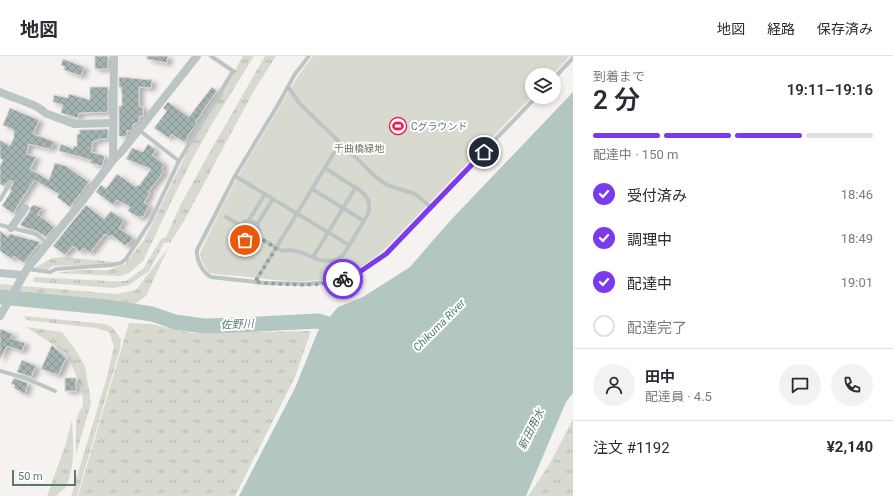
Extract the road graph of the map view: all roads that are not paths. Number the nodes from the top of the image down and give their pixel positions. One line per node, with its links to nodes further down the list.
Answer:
1 (114, 56): 10 (street)
2 (198, 56): 11 (street)
3 (211, 56): 14 (lane)
4 (309, 56): 7 (lane)
5 (573, 58): 6 (lane)
6 (561, 71)
7 (288, 87): 16 (lane); 23 (lane)
8 (0, 92): 10 (street)
9 (529, 104): 23 (lane)
10 (113, 123): 13 (street)
11 (139, 130): 13 (street); 14 (lane)
12 (334, 153): 15 (lane)
13 (113, 160): 36 (street)
14 (179, 161): 41 (lane)
15 (325, 168): 18 (lane); 19 (lane)
16 (235, 176): 20 (lane); 42 (lane)
17 (10, 184): 22 (lane)
18 (356, 187): 25 (lane); 29 (lane)
19 (312, 189): 25 (lane); 26 (lane)
20 (265, 194): 21 (lane); 28 (lane)
21 (273, 199): 26 (lane); 30 (lane)
22 (0, 200)
23 (431, 207): 42 (lane)
24 (26, 208): 33 (street)
25 (343, 208): 29 (lane); 34 (lane)
26 (297, 214): 34 (lane); 38 (lane)
27 (226, 216): 32 (lane)
28 (249, 220): 30 (lane); 32 (lane)
29 (364, 221): 37 (lane)
30 (257, 224): 35 (lane)
31 (0, 225): 33 (lane)
32 (240, 225): 35 (lane)
33 (11, 228): 36 (lane)
34 (328, 233): 37 (lane); 39 (lane)
35 (258, 237): 38 (lane)
36 (48, 244): 41 (street)
37 (349, 245): 39 (lane)
38 (276, 248): 39 (lane); 42 (lane)
39 (313, 257)
40 (0, 273): 41 (street)
41 (24, 273): 43 (street)
42 (255, 282)
43 (0, 316)
44 (0, 371): 45 (lane)
45 (55, 391)

